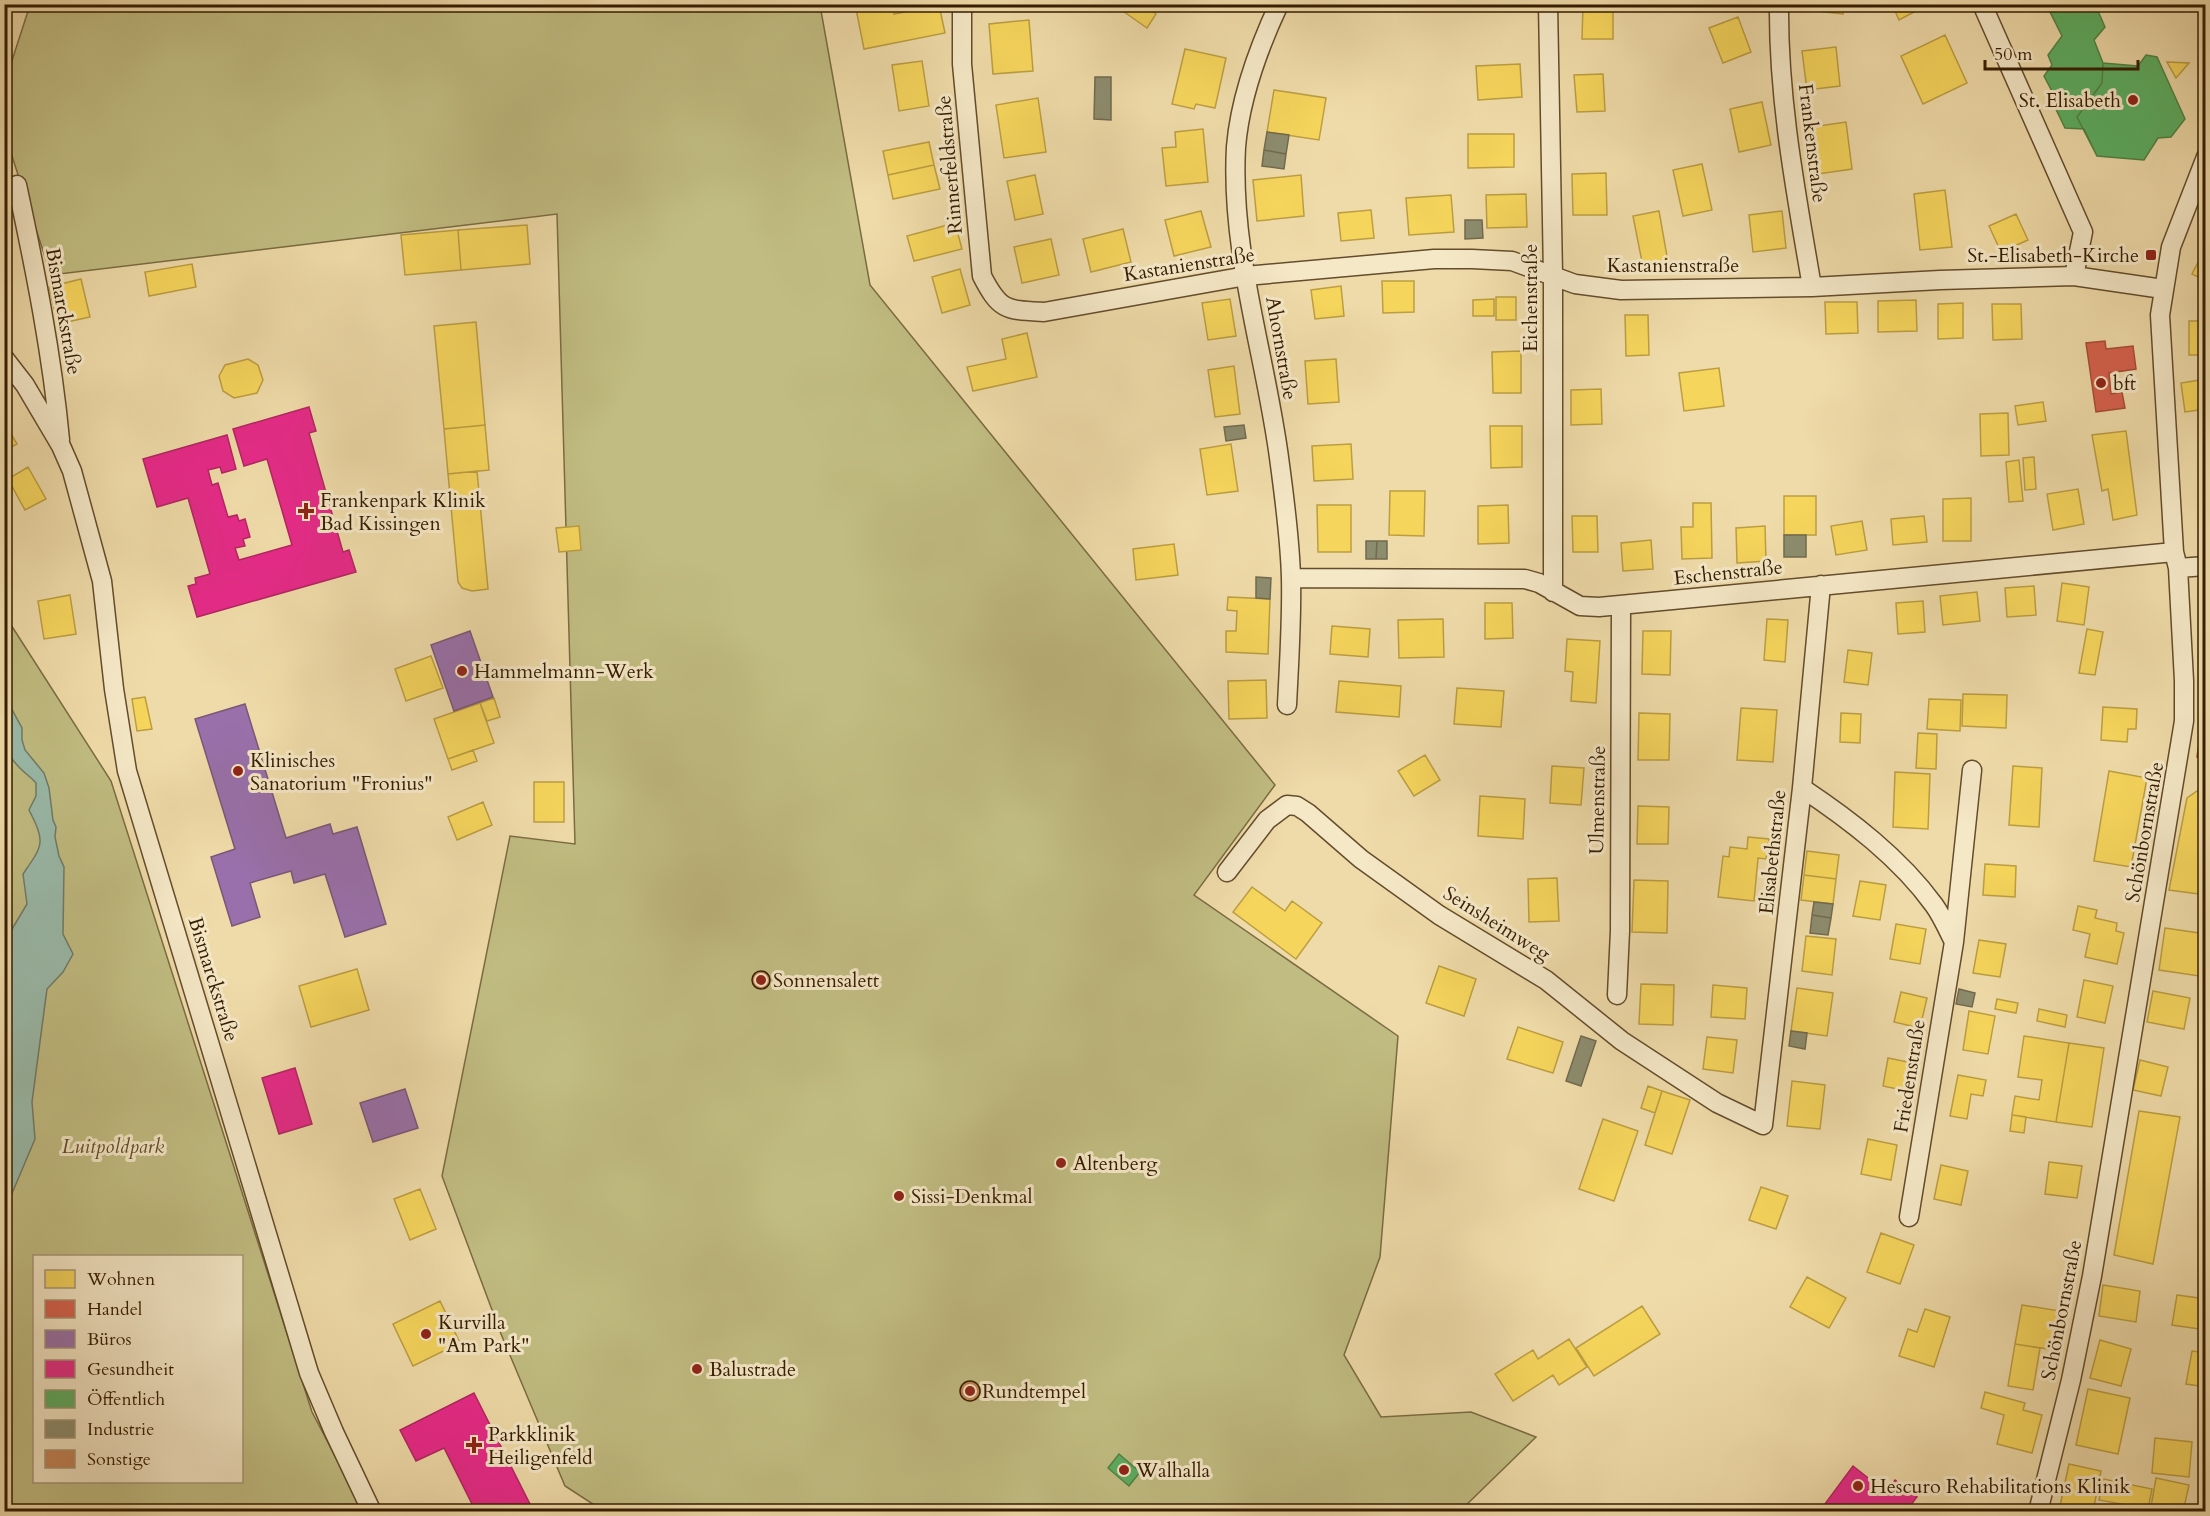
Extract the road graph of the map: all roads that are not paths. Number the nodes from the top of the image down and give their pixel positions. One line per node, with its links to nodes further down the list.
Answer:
1 (962, 4): 13 (street, Rinnerfeldstraße)
2 (1279, 4): 9 (street, Ahornstraße)
3 (1548, 4): 8 (street, Eichenstraße)
4 (1779, 4): 11 (street, Frankenstraße)
5 (1982, 4): 10 (street)
6 (2205, 157): 12 (street, Schönbornstraße)
7 (17, 185): 15 (street, Bismarckstraße)
8 (1553, 275): 9 (street, Kastanienstraße); 11 (street, Kastanienstraße); 20 (street, Eichenstraße)
9 (1246, 276): 13 (street, Kastanienstraße); 18 (street, Ahornstraße)
10 (2074, 276): 11 (street, Kastanienstraße); 12 (street, Kastanienstraße)
11 (1812, 287)
12 (2163, 289): 16 (street, Schönbornstraße)
13 (1011, 310)
14 (4, 358): 15 (street, Bismarckstraße)
15 (61, 446): 30 (street, Bismarckstraße)
16 (2176, 560): 17 (street, Eschenstraße); 19 (street, Eschenstraße); 31 (street, Schönbornstraße)
17 (2205, 566)
18 (1291, 578): 20 (street, Eschenstraße); 22 (street, Ahornstraße)
19 (1821, 585): 21 (street, Eschenstraße); 24 (street, Elisabethstraße)
20 (1553, 592): 21 (street, Eschenstraße)
21 (1621, 605): 27 (street, Ulmenstraße)
22 (1287, 705)
23 (1972, 770): 26 (street, Friedenstraße)
24 (1802, 788): 26 (street); 28 (street, Elisabethstraße)
25 (1227, 872): 28 (street, Seinsheimweg)
26 (1954, 942): 29 (street, Friedenstraße)
27 (1617, 995)
28 (1763, 1125)
29 (1909, 1217)
30 (372, 1512)
31 (2038, 1512)

